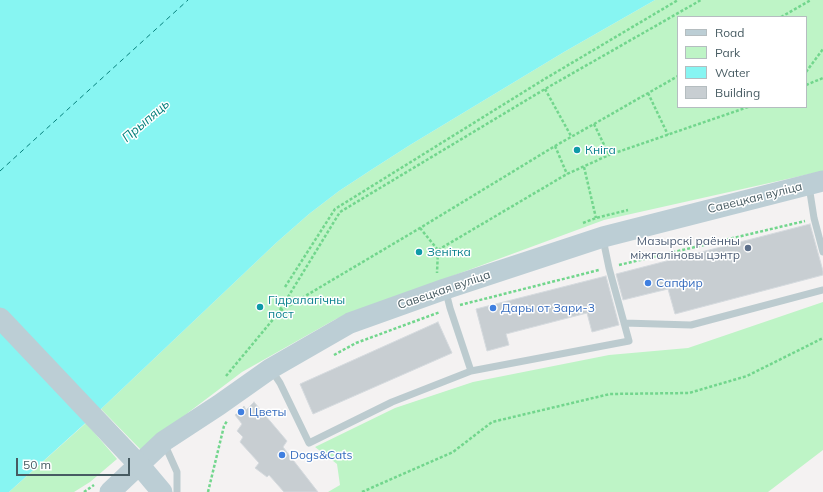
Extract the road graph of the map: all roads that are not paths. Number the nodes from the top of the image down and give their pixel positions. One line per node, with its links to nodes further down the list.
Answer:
1 (816, 182): 2 (main road, Савецкая вуліца); 3 (lane)
2 (599, 228): 5 (main road, Савецкая вуліца); 7 (lane)
3 (823, 252)
4 (823, 290): 7 (lane)
5 (444, 291): 8 (main road, Савецкая вуліца); 9 (lane)
6 (0, 318): 12 (main road, bridge)
7 (624, 323): 9 (lane)
8 (270, 369): 9 (lane); 10 (main road, Савецкая вуліца)
9 (471, 371)
10 (164, 441): 11 (main road, Савецкая вуліца); 13 (lane)
11 (104, 488)
12 (162, 492)
13 (177, 492)

